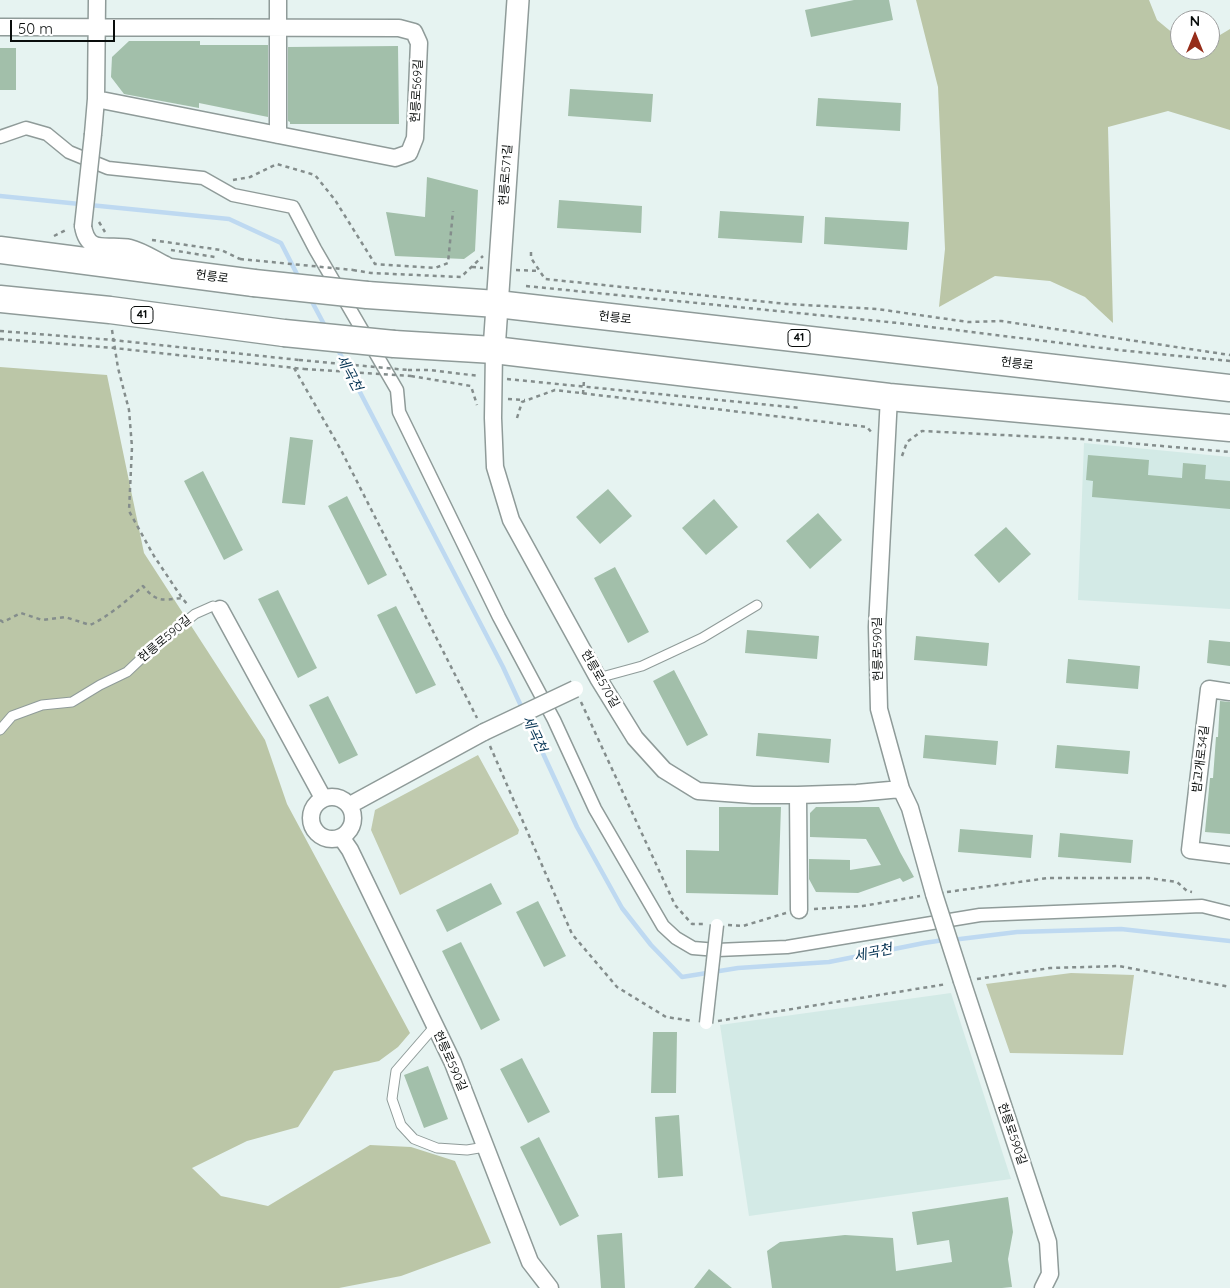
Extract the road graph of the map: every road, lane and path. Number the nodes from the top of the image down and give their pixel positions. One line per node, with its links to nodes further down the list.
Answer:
1 (97, 0): 5 (street)
2 (278, 0): 6 (street)
3 (518, 0): 22 (street, 헌릉로571길)
4 (0, 27): 5 (street, 헌릉로569길)
5 (97, 28): 6 (street, 헌릉로569길); 7 (street)
6 (278, 28): 8 (street); 8 (street, 헌릉로569길)
7 (96, 99): 8 (street, 헌릉로569길); 12 (street, bridge)
8 (278, 135)
9 (0, 137): 61 (street)
10 (233, 180): 11 (path)
11 (452, 210)
12 (83, 222): 13 (path); 14 (path); 19 (street)
13 (112, 233)
14 (46, 235)
15 (146, 239): 18 (path, bridge)
16 (0, 250): 19 (main road, 헌릉로 / 41)
17 (531, 252): 30 (path)
18 (484, 256)
19 (184, 273): 21 (main road, 헌릉로 / 41, bridge)
20 (460, 281): 21 (path)
21 (362, 285): 22 (main road, 헌릉로 / 41)
22 (498, 294): 29 (street, 헌릉로571길); 31 (path); 34 (main road, 헌릉로 / 41)
23 (0, 299): 24 (main road, 41)
24 (110, 310): 27 (path); 29 (main road, 41, bridge)
25 (0, 331): 27 (path)
26 (0, 339): 28 (path)
27 (113, 340): 28 (path); 33 (path, bridge)
28 (114, 348): 32 (path); 42 (path)
29 (494, 350): 35 (main road, 41); 47 (street, 헌릉로570길)
30 (1230, 355)
31 (1230, 361)
32 (294, 368): 36 (path, bridge); 51 (path)
33 (408, 370)
34 (1230, 388)
35 (889, 397): 38 (main road, 41); 52 (street, 헌릉로590길)
36 (478, 407)
37 (517, 418): 39 (path)
38 (1230, 428)
39 (875, 437)
40 (1230, 452): 41 (path)
41 (902, 456)
42 (182, 598): 45 (path); 46 (path)
43 (757, 605): 47 (lane)
44 (220, 609): 45 (lane, 헌릉로590길); 54 (street, 헌릉로590길)
45 (195, 614): 50 (lane, 헌릉로590길)
46 (0, 620)
47 (598, 678): 48 (street); 53 (street, 헌릉로570길)
48 (575, 689): 51 (street, bridge); 62 (path)
49 (1230, 692): 57 (street, 밤고개로34길)
50 (0, 730)
51 (484, 732): 55 (street)
52 (901, 790): 53 (street, 헌릉로570길); 59 (street, 헌릉로590길)
53 (798, 795): 60 (street)
54 (323, 798): 55 (street); 56 (street)
55 (350, 805): 56 (street)
56 (341, 837): 66 (street, 헌릉로590길)
57 (1230, 855)
58 (1195, 893): 59 (path)
59 (934, 894): 60 (path); 63 (street, 헌릉로590길, bridge)
60 (799, 910): 62 (path)
61 (1230, 913)
62 (717, 924): 65 (street, bridge)
63 (962, 981): 64 (path); 69 (street, 헌릉로590길)
64 (1230, 987)
65 (706, 1023)
66 (435, 1026): 67 (street, 헌릉로590길); 67 (lane)
67 (485, 1147): 68 (street, 헌릉로590길)
68 (550, 1288)
69 (1043, 1288)

